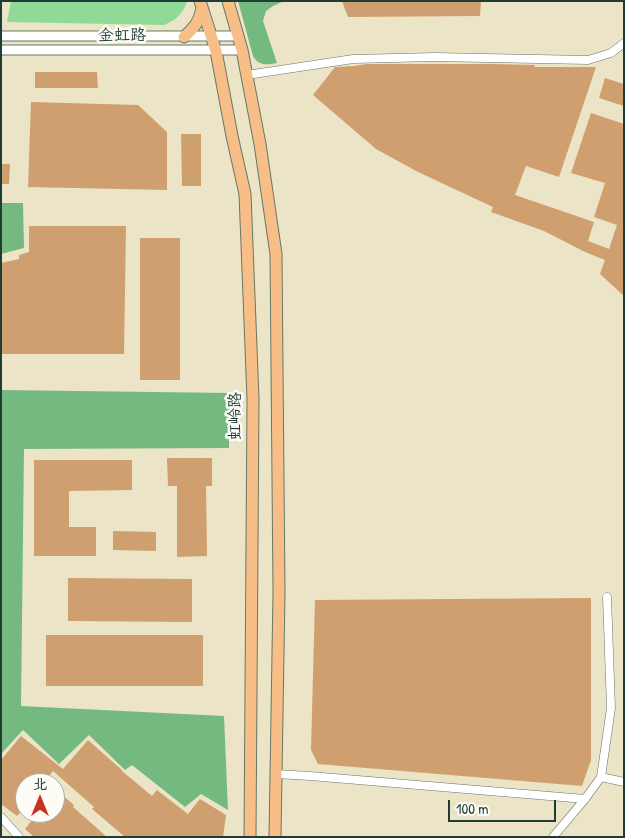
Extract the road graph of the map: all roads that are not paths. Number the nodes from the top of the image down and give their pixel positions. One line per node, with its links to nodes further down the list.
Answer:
1 (228, 1): 4 (main road)
2 (201, 4): 5 (main road); 6 (main road, 虹岭路)
3 (1, 36): 5 (street, 金虹路)
4 (238, 36): 6 (street, 金虹路); 9 (main road)
5 (184, 37): 6 (street, 金虹路)
6 (212, 37): 10 (main road, 虹岭路)
7 (624, 43): 11 (street)
8 (1, 50): 10 (street, 金虹路)
9 (242, 50): 10 (street, 金虹路); 11 (main road)
10 (216, 51): 19 (main road, 虹岭路)
11 (247, 75): 13 (main road)
12 (607, 597): 14 (street)
13 (276, 774): 16 (street); 20 (main road)
14 (601, 776): 15 (street); 16 (street)
15 (624, 782)
16 (585, 799): 21 (street)
17 (1, 817): 18 (street)
18 (19, 837)
19 (250, 837)
20 (275, 837)
21 (553, 837)

